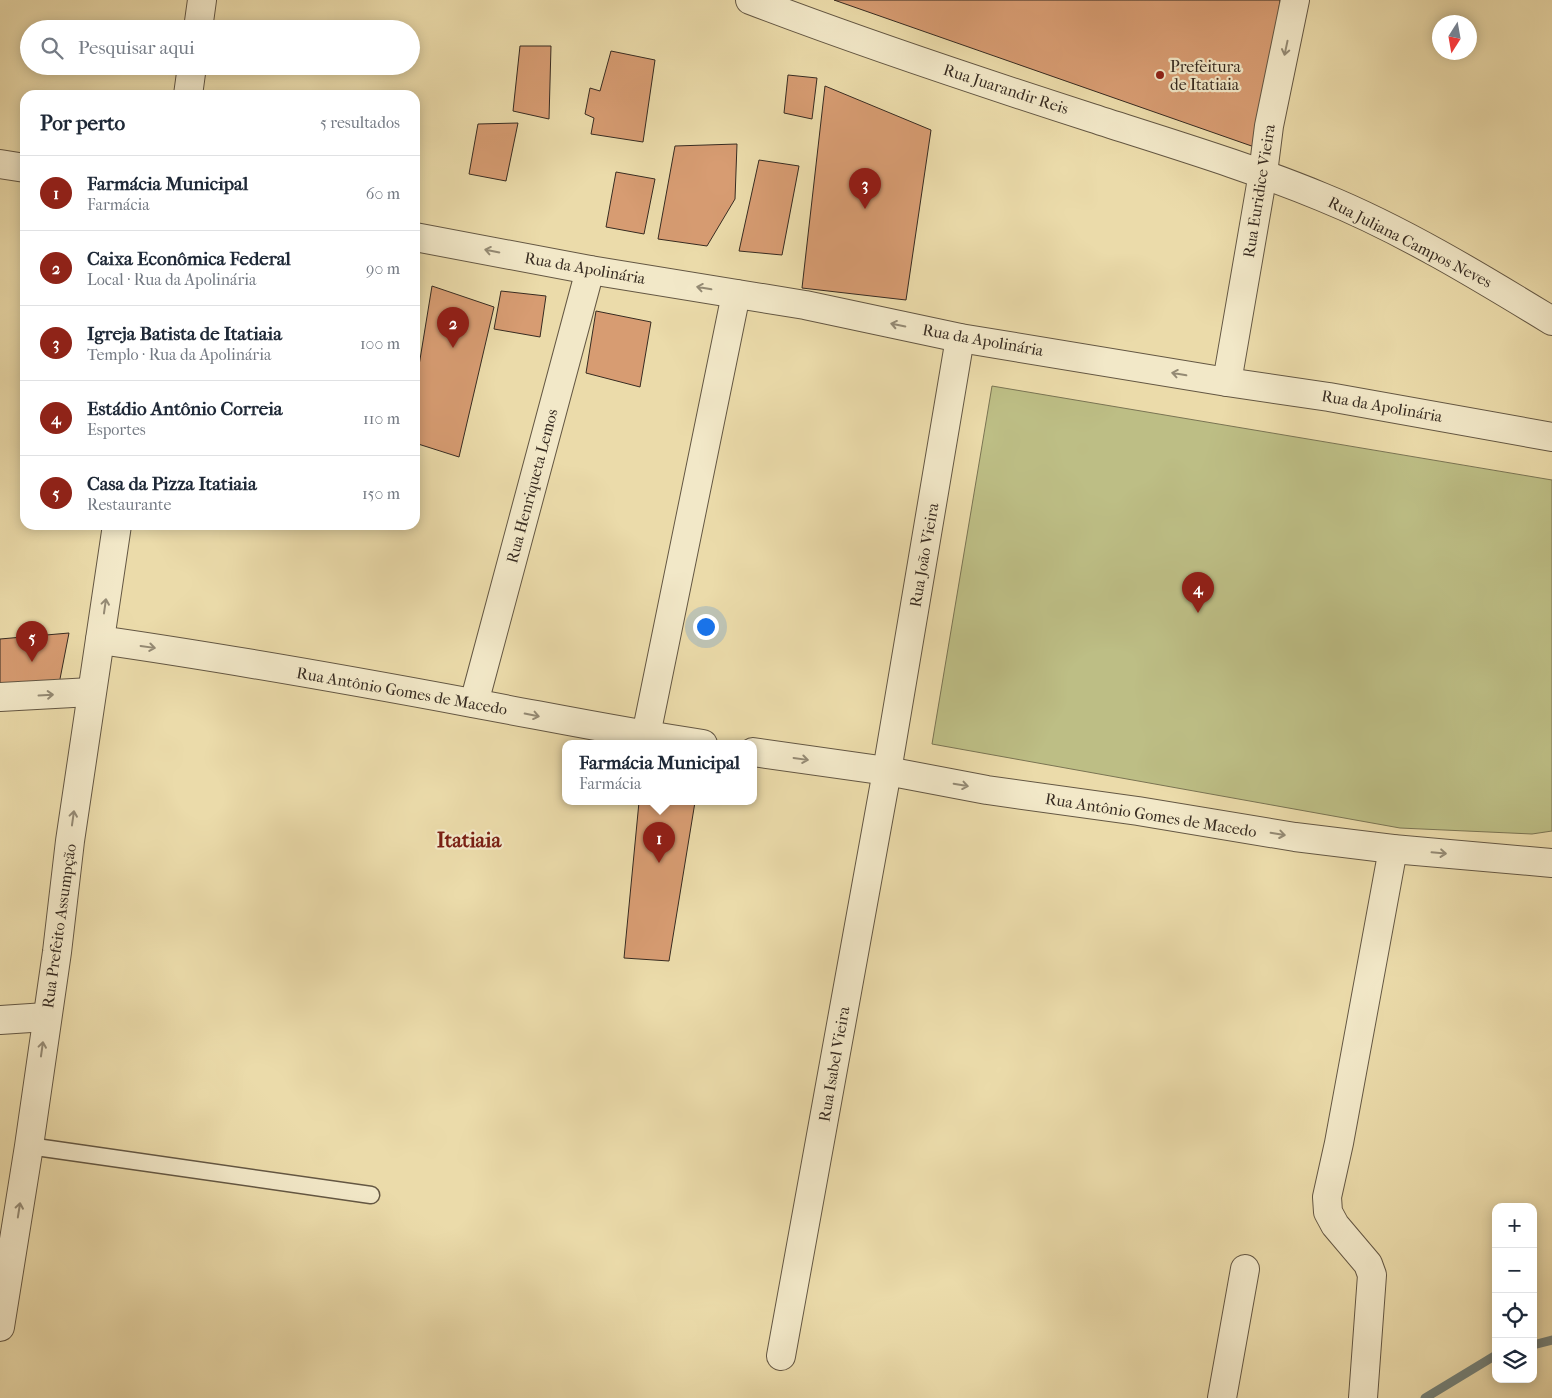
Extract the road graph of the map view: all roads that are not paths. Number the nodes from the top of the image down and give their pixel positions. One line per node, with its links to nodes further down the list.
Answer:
1 (202, 0): 4 (street)
2 (750, 0): 9 (street, Rua Juarandir Reis)
3 (1295, 0): 9 (street, Rua Euridice Vieira, one-way to 9)
4 (199, 20)
5 (191, 75): 6 (street)
6 (189, 90)
7 (0, 164): 8 (street)
8 (20, 167)
9 (1263, 174): 13 (street, Rua Juliana Campos Neves); 15 (street, Rua Euridice Vieira)
10 (420, 238): 11 (street, Rua da Apolinária, one-way to 10)
11 (590, 270): 12 (street, Rua da Apolinária, one-way to 11); 21 (street, Rua Henriqueta Lemos)
12 (736, 294): 14 (street, Rua da Apolinária, one-way to 12); 22 (street)
13 (1552, 321)
14 (960, 338): 15 (street, Rua da Apolinária, one-way to 14); 25 (street, Rua João Vieira)
15 (1227, 382): 16 (street, Rua da Apolinária)
16 (1552, 436)
17 (116, 530): 18 (street, Rua Prefeito Assumpção, one-way to 17)
18 (100, 640): 19 (street, Rua Prefeito Assumpção); 21 (street, Rua Antônio Gomes de Macedo, one-way to 21)
19 (91, 692): 20 (street, one-way to 19); 28 (street, Rua Prefeito Assumpção, one-way to 19)
20 (0, 697)
21 (474, 703): 22 (street, Rua Antônio Gomes de Macedo, one-way to 22)
22 (646, 735): 23 (street, Rua Antônio Gomes de Macedo)
23 (678, 740)
24 (757, 753): 25 (street, Rua Antônio Gomes de Macedo, one-way to 25)
25 (887, 772): 26 (street, Rua Antônio Gomes de Macedo, one-way to 26); 34 (street, Rua Isabel Vieira)
26 (1393, 849): 27 (street, Rua Antônio Gomes de Macedo, one-way to 27); 36 (street)
27 (1552, 863)
28 (46, 1017): 29 (street); 30 (street, Rua Prefeito Assumpção, one-way to 28)
29 (0, 1020)
30 (29, 1146): 31 (lane); 33 (street, Rua Prefeito Assumpção, one-way to 30)
31 (371, 1195)
32 (1246, 1269): 35 (street)
33 (0, 1327)
34 (781, 1356)
35 (1222, 1398)
36 (1363, 1398)

